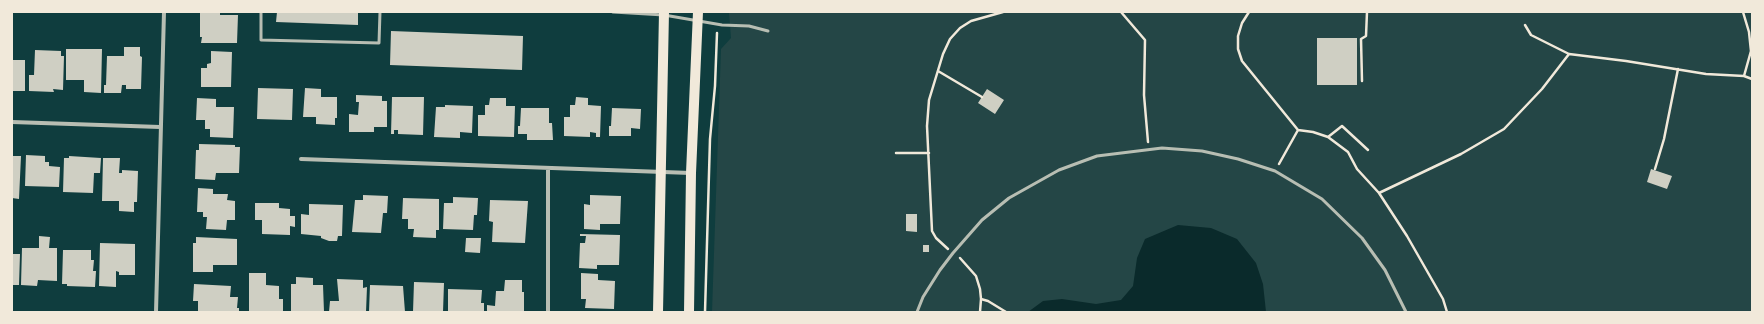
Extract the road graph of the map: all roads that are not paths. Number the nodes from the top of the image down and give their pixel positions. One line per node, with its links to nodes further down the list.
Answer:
1 (164, 12): 9 (street)
2 (262, 12): 3 (lane)
3 (380, 12)
4 (613, 12): 5 (lane)
5 (664, 13): 6 (lane); 12 (main road)
6 (698, 16): 7 (lane); 13 (main road)
7 (768, 32)
8 (12, 122): 9 (street)
9 (160, 127): 14 (street)
10 (301, 159): 11 (street)
11 (548, 168): 12 (street); 15 (street)
12 (661, 173): 13 (street); 16 (main road)
13 (691, 173): 17 (main road)
14 (156, 312)
15 (548, 312)
16 (658, 312)
17 (689, 312)
18 (917, 312): 19 (lane)
19 (1406, 312)

